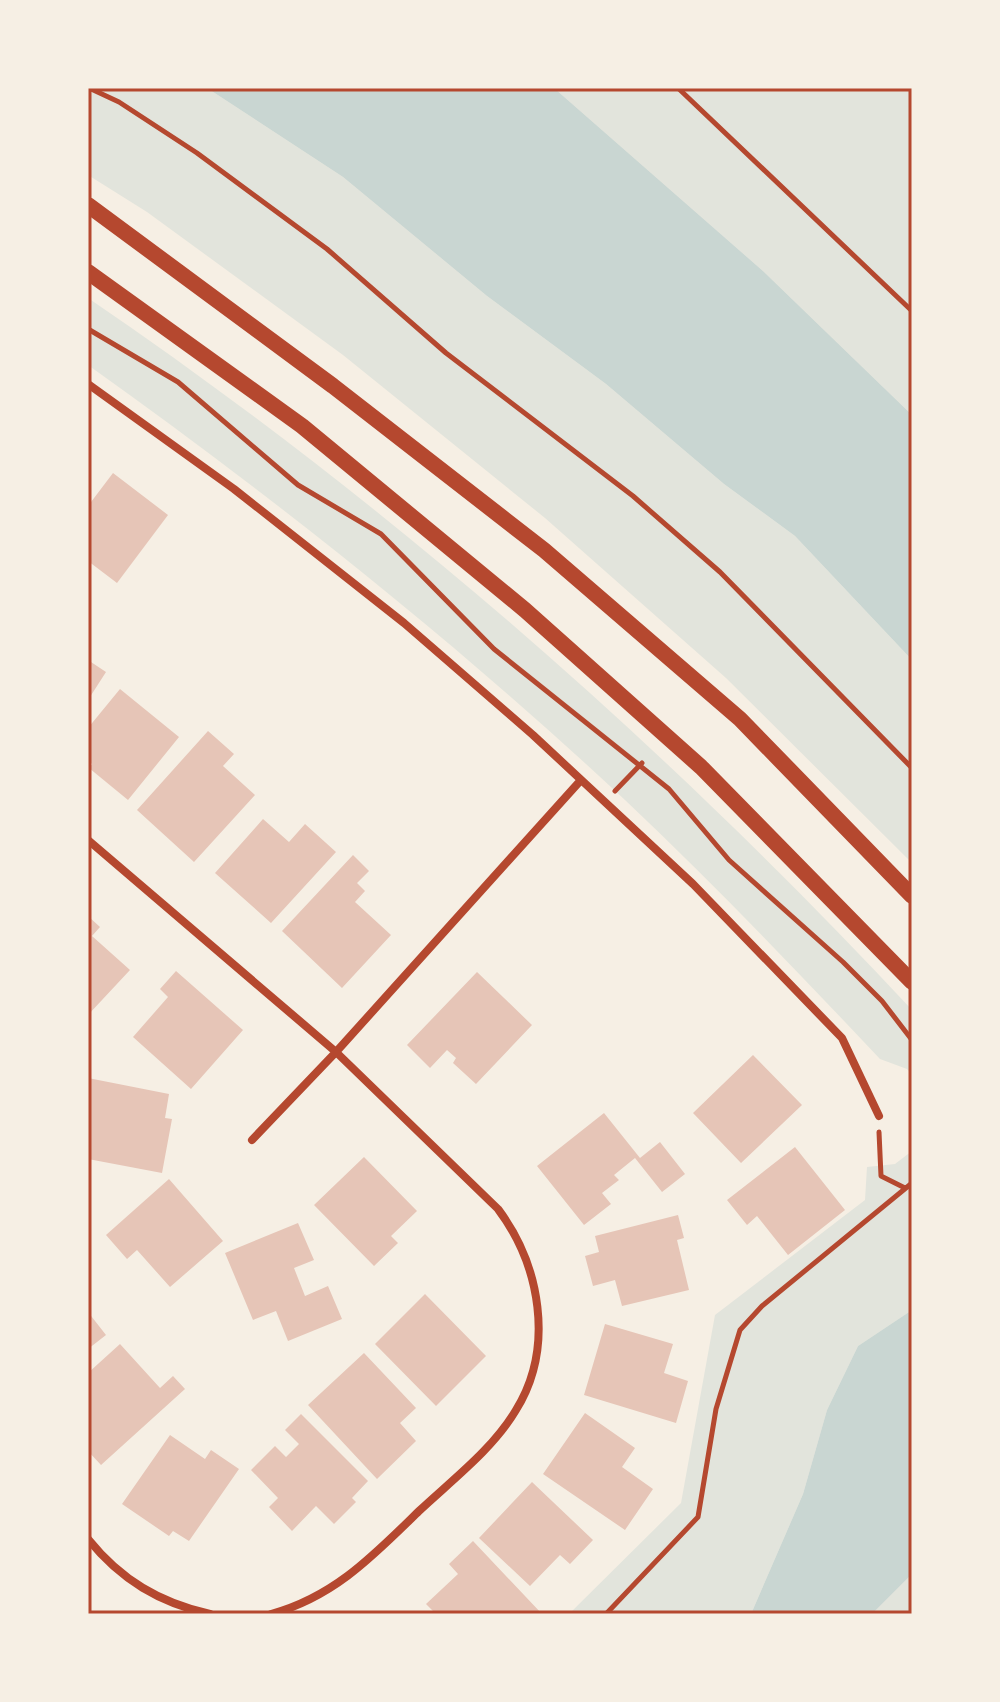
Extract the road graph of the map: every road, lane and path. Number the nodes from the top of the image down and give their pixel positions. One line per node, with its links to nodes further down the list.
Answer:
1 (89, 88): 9 (path)
2 (678, 88): 5 (path)
3 (88, 205): 13 (main road)
4 (88, 272): 14 (main road)
5 (912, 311)
6 (88, 329): 8 (path)
7 (88, 384): 10 (street)
8 (642, 763): 11 (path); 15 (path)
9 (912, 768)
10 (581, 780): 11 (street); 16 (street)
11 (604, 802): 17 (street)
12 (88, 840): 16 (street)
13 (912, 896)
14 (912, 982)
15 (912, 1040)
16 (336, 1052): 18 (street); 23 (street)
17 (879, 1116): 20 (path)
18 (252, 1140)
19 (912, 1183): 20 (path)
20 (905, 1188): 24 (path)
21 (88, 1539): 22 (street)
22 (210, 1614)
23 (271, 1614)
24 (606, 1614)

